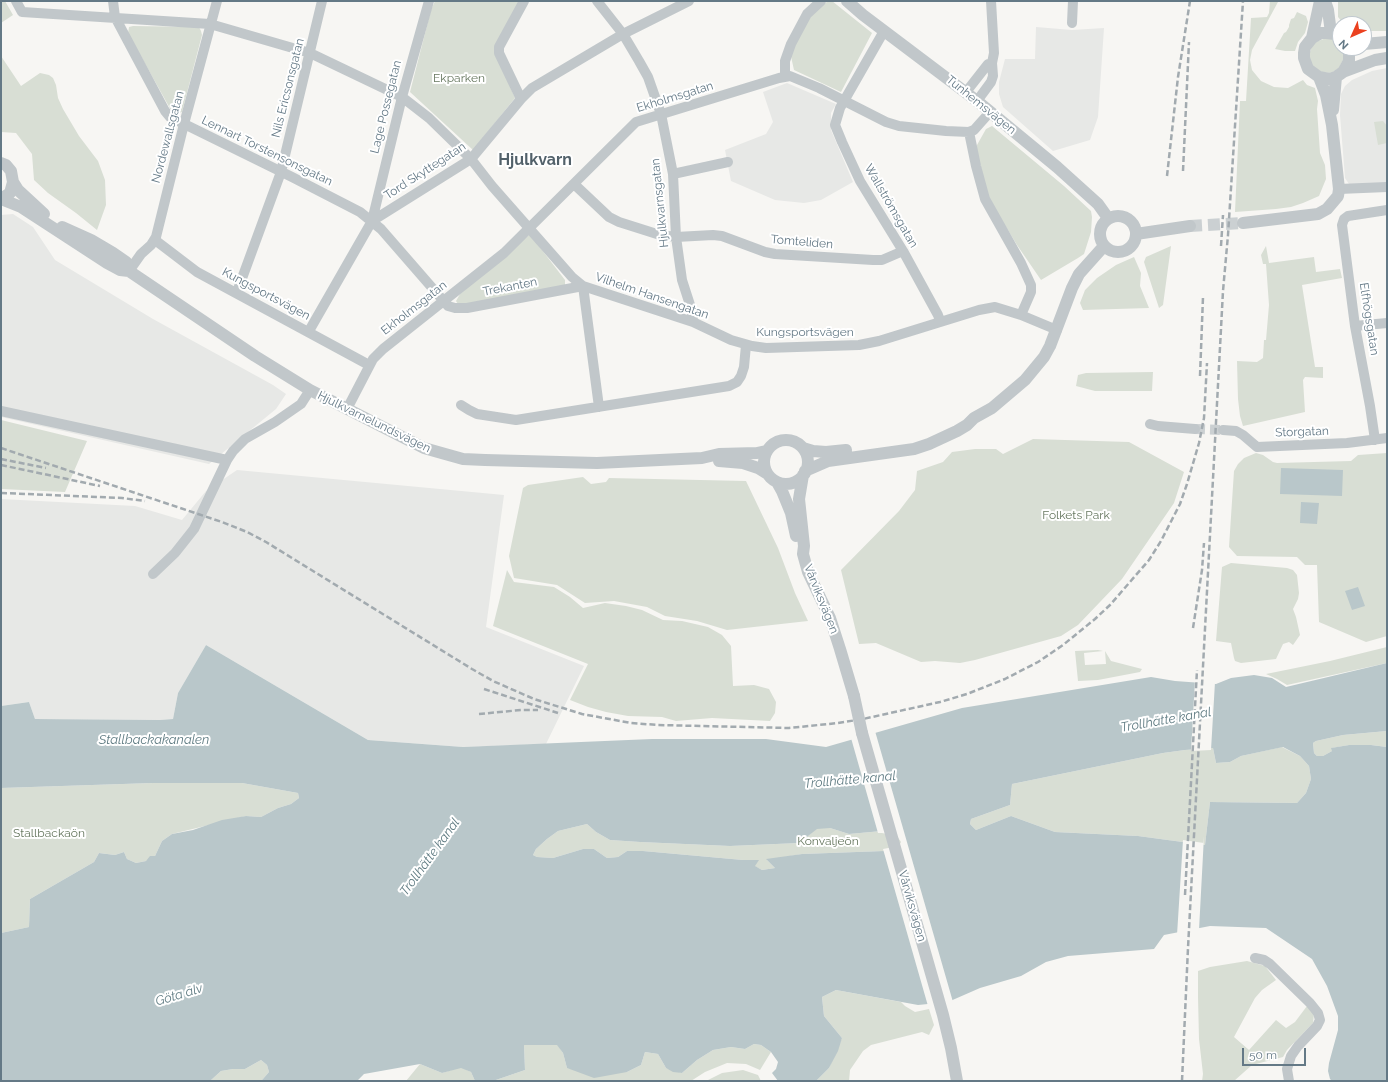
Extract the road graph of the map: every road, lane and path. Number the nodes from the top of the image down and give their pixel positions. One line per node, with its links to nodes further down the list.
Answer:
1 (16, 1): 15 (street, Vilhelm Hansengatan)
2 (113, 1): 15 (street, Lennart Torstensonsgatan)
3 (217, 1): 17 (street, Nordewallsgatan)
4 (322, 1): 26 (street, Nils Ericsonsgatan)
5 (429, 1): 34 (street, Lage Possegatan)
6 (524, 1): 35 (street)
7 (597, 1): 20 (street, Hjulkvarnsgatan)
8 (689, 1): 20 (street, Tord Skyttegatan)
9 (821, 1): 31 (street)
10 (847, 1): 19 (street, Tunhemsvägen)
11 (991, 1): 29 (street)
12 (1074, 1): 16 (street)
13 (1325, 4): 14 (street); 18 (street); 22 (street)
14 (1334, 16)
15 (115, 18): 17 (street, Vilhelm Hansengatan); 40 (street, Lennart Torstensonsgatan)
16 (1072, 23)
17 (210, 24): 26 (street, Vilhelm Hansengatan); 40 (street, Nordewallsgatan)
18 (1332, 24)
19 (884, 31): 33 (street, Tunhemsvägen); 36 (street, Wallströmsgatan)
20 (623, 34): 35 (street, Tord Skyttegatan); 39 (street, Hjulkvarnsgatan)
21 (1332, 34): 22 (street)
22 (1312, 38): 32 (street)
23 (1372, 39): 24 (street)
24 (1386, 42): 25 (street)
25 (1372, 43)
26 (310, 53): 34 (street, Vilhelm Hansengatan); 46 (street, Nils Ericsonsgatan)
27 (1349, 56): 30 (street)
28 (1387, 58): 30 (street)
29 (992, 62): 33 (street); 37 (street)
30 (1340, 74): 32 (street); 41 (street)
31 (785, 76): 36 (street); 39 (street, Ekholmsgatan)
32 (1318, 78): 41 (street)
33 (966, 92): 37 (street, Tunhemsvägen)
34 (402, 97): 43 (street, Vilhelm Hansengatan); 55 (street, Lage Possegatan)
35 (521, 99): 43 (street, Tord Skyttegatan)
36 (844, 100): 42 (street); 63 (street, Wallströmsgatan)
37 (977, 101): 38 (street, Tunhemsvägen)
38 (990, 112): 42 (street); 54 (street, Tunhemsvägen)
39 (661, 114): 47 (street, Hjulkvarnsgatan); 49 (street, Ekholmsgatan)
40 (184, 124): 46 (street, Lennart Torstensonsgatan); 61 (street, Nordewallsgatan)
41 (1332, 125): 51 (street)
42 (969, 132): 68 (street)
43 (471, 159): 55 (street, Tord Skyttegatan); 58 (street, Vilhelm Hansengatan)
44 (728, 162): 47 (street)
45 (1, 163): 48 (street, Hjulkvarnelundsvägen)
46 (281, 172): 55 (street, Lennart Torstensonsgatan); 66 (street, Nils Ericsonsgatan)
47 (672, 174): 60 (street, Hjulkvarnsgatan)
48 (14, 182): 52 (street); 64 (street, Hjulkvarnelundsvägen)
49 (574, 184): 58 (street, Ekholmsgatan); 60 (street, Tomteliden)
50 (1387, 187): 51 (street)
51 (1339, 189): 56 (street)
52 (1, 199): 64 (street, Hjulkvarnelundsvägen)
53 (1387, 210): 72 (street, Elfhögsgatan)
54 (1108, 218): 59 (street); 62 (street)
55 (372, 221): 67 (street, Lennart Torstensonsgatan); 74 (street, Tord Skyttegatan)
56 (1243, 223)
57 (1190, 226): 59 (street)
58 (529, 227): 65 (street, Vilhelm Hansengatan); 67 (street, Ekholmsgatan)
59 (1136, 234): 62 (street)
60 (676, 237): 63 (street, Tomteliden); 70 (street, Hjulkvarnsgatan)
61 (155, 240): 64 (street); 66 (street, Kungsportsvägen)
62 (1104, 246): 73 (street)
63 (903, 251): 69 (street, Wallströmsgatan)
64 (129, 272): 77 (street, Hjulkvarnelundsvägen)
65 (583, 286): 67 (street, Trekanten); 70 (street, Vilhelm Hansengatan); 79 (street)
66 (237, 292): 74 (street, Kungsportsvägen)
67 (443, 301): 76 (street, Ekholmsgatan)
68 (1021, 315): 69 (street, Kungsportsvägen); 73 (street, Kungsportsvägen)
69 (940, 321): 75 (street, Kungsportsvägen)
70 (693, 322): 75 (street, Vilhelm Hansengatan)
71 (1387, 323): 72 (street)
72 (1355, 326): 87 (street, Elfhögsgatan)
73 (1057, 330): 82 (street)
74 (309, 331): 76 (street, Kungsportsvägen)
75 (746, 344): 79 (street, Kungsportsvägen)
76 (369, 365): 80 (street, Ekholmsgatan)
77 (310, 390): 80 (street, Hjulkvarnelundsvägen); 91 (street)
78 (461, 405): 79 (street, Kungsportsvägen)
79 (599, 407)
80 (347, 409): 90 (street, Hjulkvarnelundsvägen)
81 (1, 411): 91 (street)
82 (974, 418): 88 (street); 93 (street)
83 (1150, 424): 84 (street)
84 (1195, 429)
85 (1223, 430): 87 (street, Storgatan)
86 (1387, 438): 87 (street, Storgatan)
87 (1375, 440)
88 (803, 448): 89 (street); 93 (street)
89 (766, 451): 90 (street, Hjulkvarnelundsvägen); 92 (street)
90 (702, 458): 92 (street, Hjulkvarnelundsvägen)
91 (227, 460): 96 (street)
92 (766, 473): 94 (street)
93 (804, 473): 94 (street); 95 (street, Vårviksvägen)
94 (777, 482): 95 (street)
95 (803, 554): 98 (street, Vårviksvägen, bridge)
96 (153, 574)
97 (1255, 958): 99 (street)
98 (957, 1081)
99 (1289, 1081)

